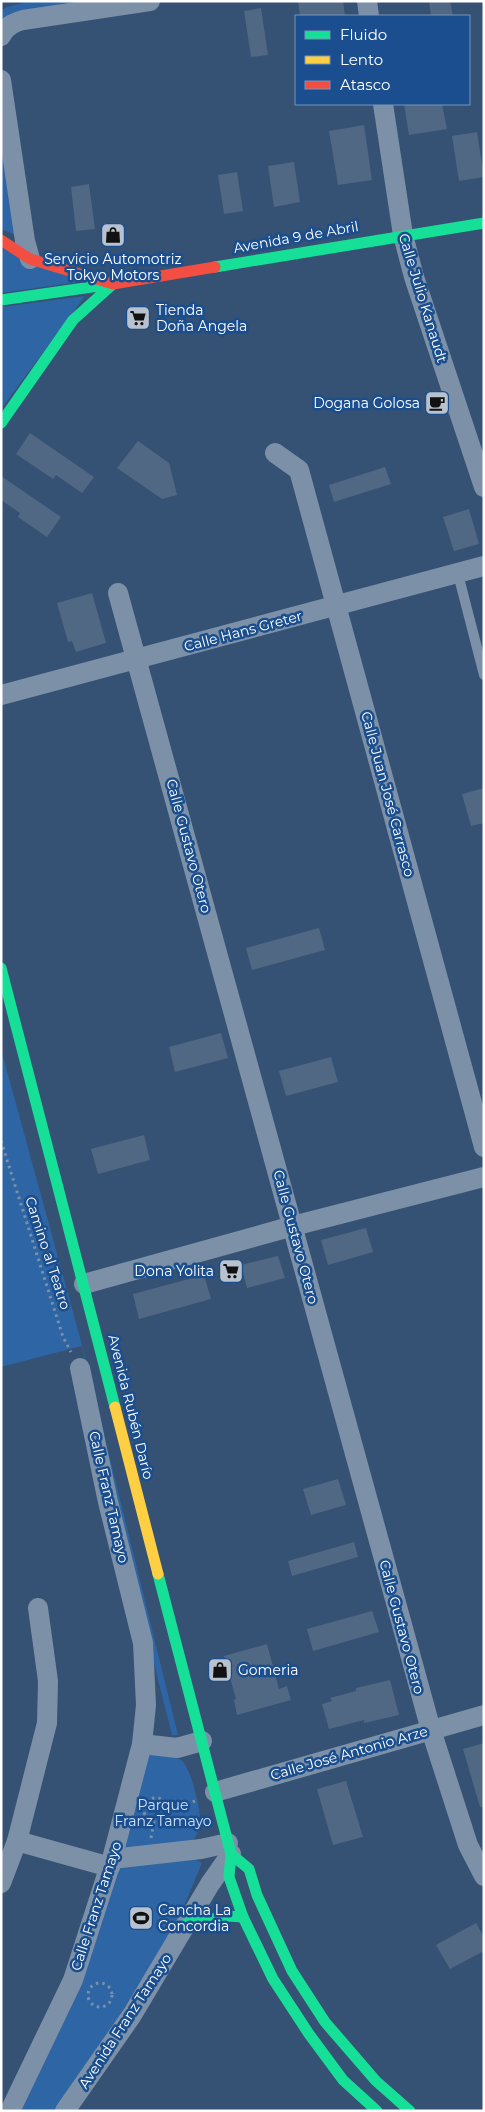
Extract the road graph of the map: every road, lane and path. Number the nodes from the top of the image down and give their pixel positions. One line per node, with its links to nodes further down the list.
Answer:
1 (150, 1): 4 (street)
2 (367, 1): 3 (street)
3 (369, 15)
4 (1, 36)
5 (1, 80): 10 (street)
6 (383, 105): 8 (street, Calle Julio Kanaudt)
7 (484, 223): 8 (main road, Avenida 9 de Abril)
8 (403, 235): 11 (main road, Avenida 9 de Abril); 15 (street, Calle Julio Kanaudt)
9 (1, 240): 10 (main road, Avenida 9 de Abril)
10 (30, 259): 11 (main road, Avenida 9 de Abril)
11 (113, 284): 12 (main road); 13 (main road)
12 (1, 300)
13 (1, 423)
14 (275, 453): 19 (street, Calle Juan José Carrasco)
15 (484, 487)
16 (484, 566): 17 (street, Calle Hans Greter)
17 (458, 574): 19 (street, Calle Hans Greter); 21 (lane)
18 (118, 594): 20 (street, Calle Gustavo Otero)
19 (337, 606): 20 (street, Calle Hans Greter); 25 (street, Calle Juan José Carrasco)
20 (137, 659): 22 (street, Calle Hans Greter); 27 (street, Calle Gustavo Otero)
21 (484, 675)
22 (1, 695)
23 (1, 968): 28 (main road, Avenida Rubén Darío)
24 (1, 1141): 29 (path, Camino al Teatro)
25 (484, 1147)
26 (484, 1177): 27 (street)
27 (292, 1226): 28 (street); 32 (street, Calle Gustavo Otero)
28 (84, 1284): 33 (main road, Avenida Rubén Darío)
29 (80, 1368): 34 (street, Calle Franz Tamayo)
30 (38, 1608): 38 (street)
31 (484, 1715): 32 (street, Calle José Antonio Arze)
32 (430, 1730): 35 (street, Calle José Antonio Arze); 41 (street, Calle Gustavo Otero)
33 (202, 1741): 34 (street); 35 (main road, Avenida Rubén Darío)
34 (142, 1744): 40 (street, Calle Franz Tamayo)
35 (215, 1792): 39 (main road, Avenida Rubén Darío)
36 (196, 1802): 37 (path)
37 (168, 1806): 37 (path)
38 (17, 1841): 40 (street); 42 (street)
39 (230, 1848): 40 (street); 43 (main road, Avenida Rubén Darío); 44 (street, Avenida Franz Tamayo); 49 (main road)
40 (111, 1863): 46 (street, Calle Franz Tamayo)
41 (484, 1876)
42 (1, 1883)
43 (243, 1917): 44 (main road); 48 (main road, Avenida Rubén Darío)
44 (186, 1924): 47 (street, Avenida Franz Tamayo)
45 (111, 1989): 45 (path)
46 (10, 2111)
47 (66, 2111)
48 (376, 2111)
49 (410, 2111)

